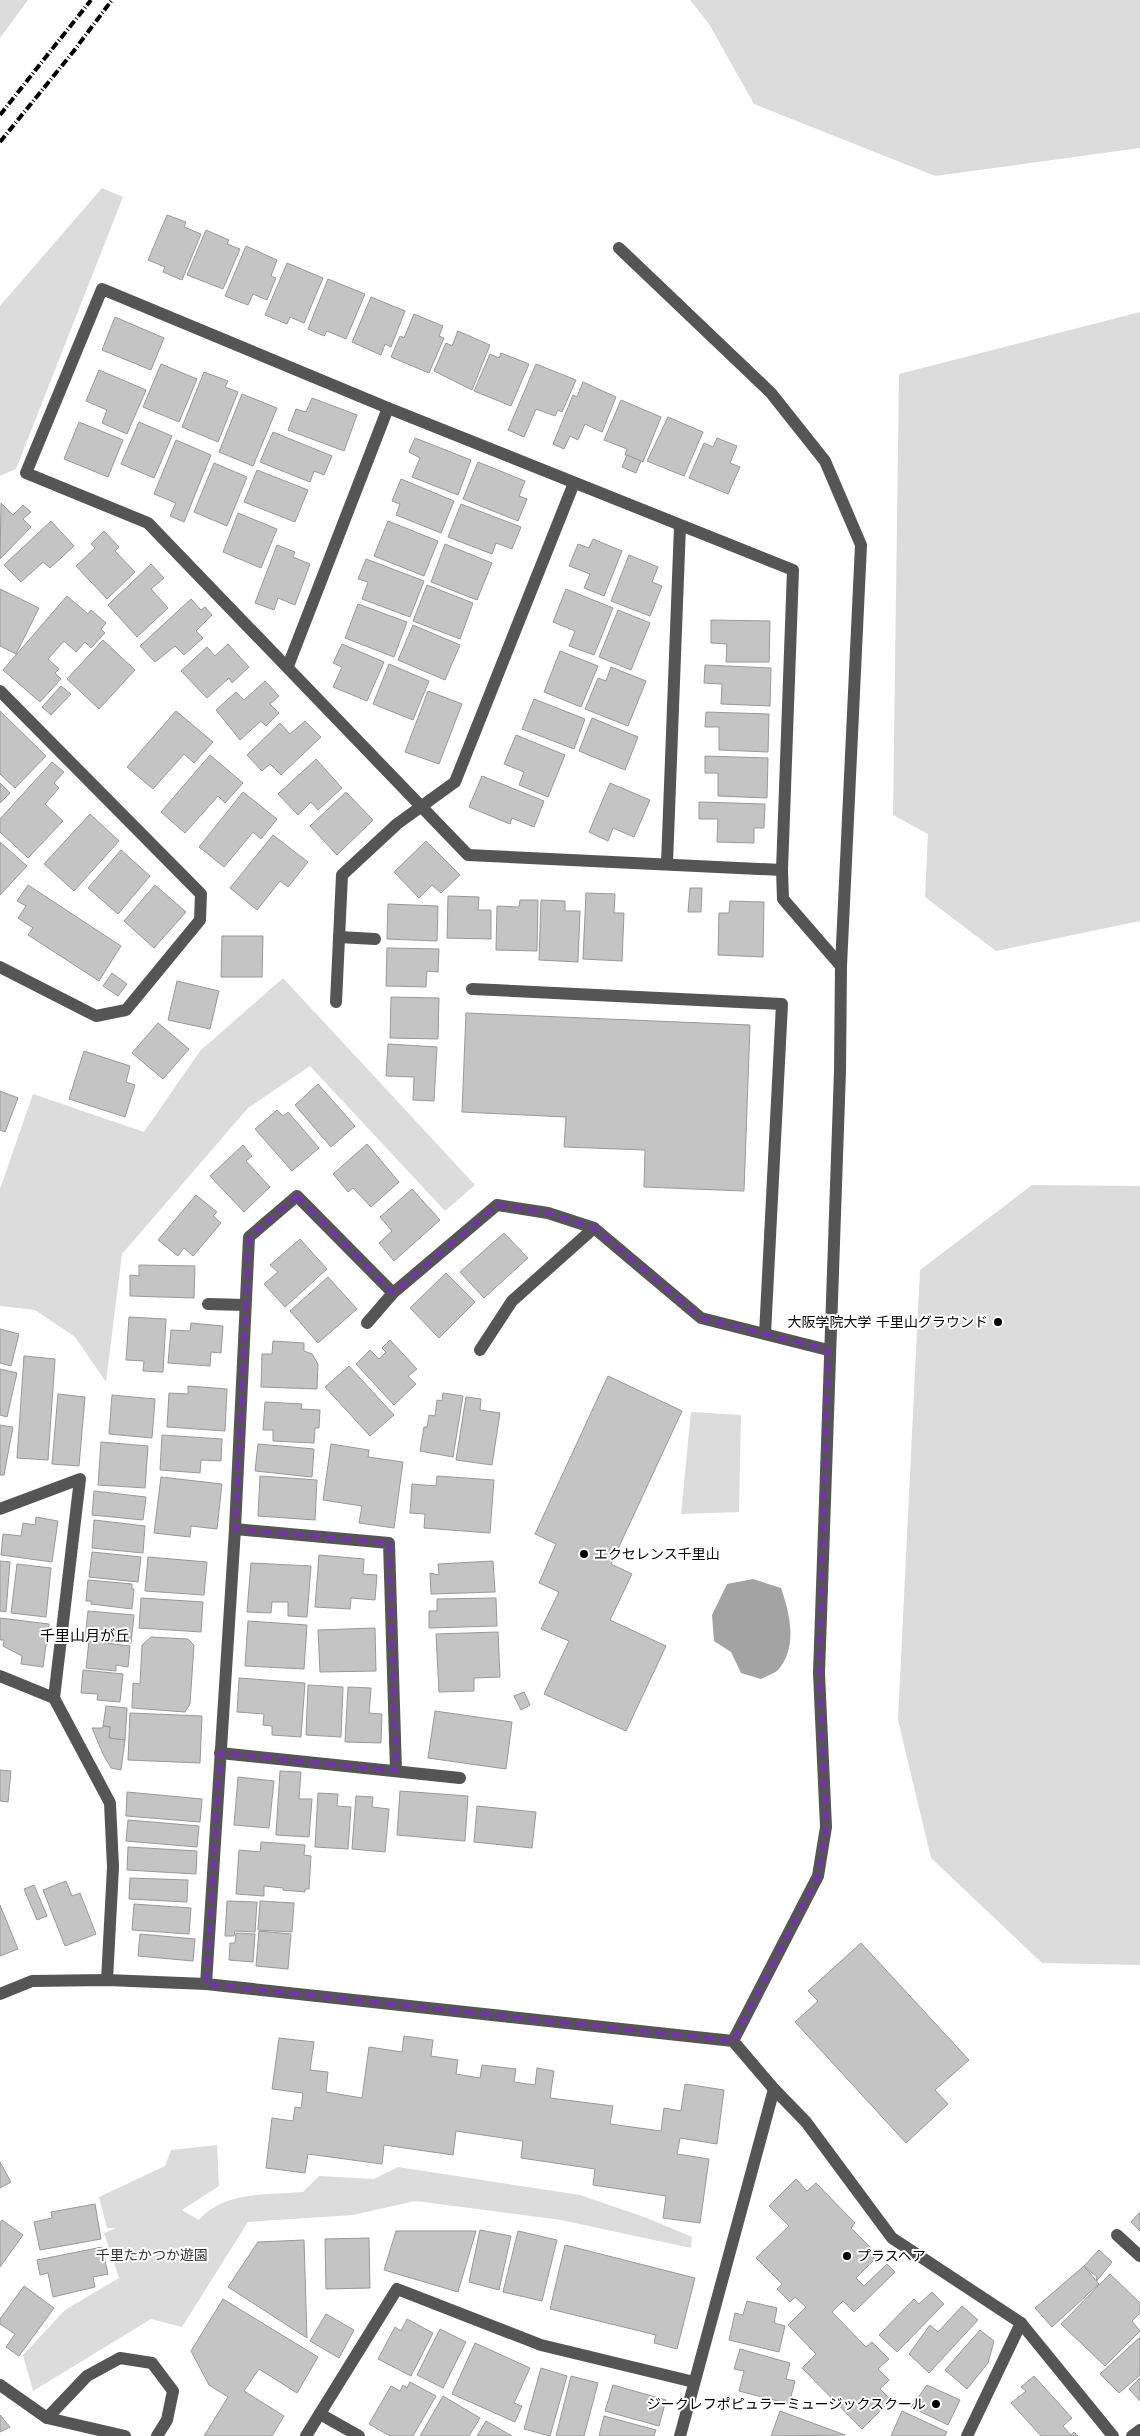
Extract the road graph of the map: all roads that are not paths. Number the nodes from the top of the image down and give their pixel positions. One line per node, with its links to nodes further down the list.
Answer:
1 (619, 248): 12 (street)
2 (388, 408): 3 (street); 5 (street); 5 (street)
3 (574, 483): 4 (street); 7 (street)
4 (680, 526): 8 (street); 9 (street)
5 (288, 666): 7 (street)
6 (0, 690): 13 (street)
7 (421, 806): 8 (street); 10 (street)
8 (667, 863): 9 (street)
9 (782, 870): 12 (street)
10 (339, 936): 11 (street); 15 (street)
11 (375, 939)
12 (841, 966): 23 (street)
13 (0, 967)
14 (472, 989): 21 (street)
15 (336, 1002)
16 (594, 1228): 17 (street); 21 (street); 22 (street)
17 (393, 1293): 19 (street); 20 (street)
18 (208, 1304): 19 (street)
19 (245, 1305): 25 (street)
20 (367, 1323)
21 (765, 1334): 23 (street)
22 (480, 1350)
23 (828, 1350): 34 (street)
24 (0, 1509): 27 (street)
25 (235, 1529): 28 (street); 29 (street)
26 (0, 1676): 27 (street)
27 (54, 1698): 31 (street)
28 (220, 1753): 29 (street); 32 (street)
29 (396, 1770): 30 (street)
30 (460, 1778)
31 (107, 1980): 32 (street); 33 (street)
32 (206, 1984): 34 (street)
33 (0, 1994)
34 (733, 2041): 35 (street)
35 (774, 2089): 38 (street); 39 (street)
36 (1117, 2235): 37 (street)
37 (1140, 2256)
38 (1021, 2323): 49 (street); 50 (street)
39 (694, 2382): 41 (street); 48 (street)
40 (0, 2385): 42 (street)
41 (320, 2414): 46 (street); 47 (street)
42 (47, 2418): 44 (street); 45 (street)
43 (1140, 2430): 51 (street)
44 (125, 2436)
45 (156, 2436)
46 (306, 2436)
47 (359, 2436)
48 (680, 2436)
49 (967, 2436)
50 (1113, 2436)
51 (1132, 2436)

